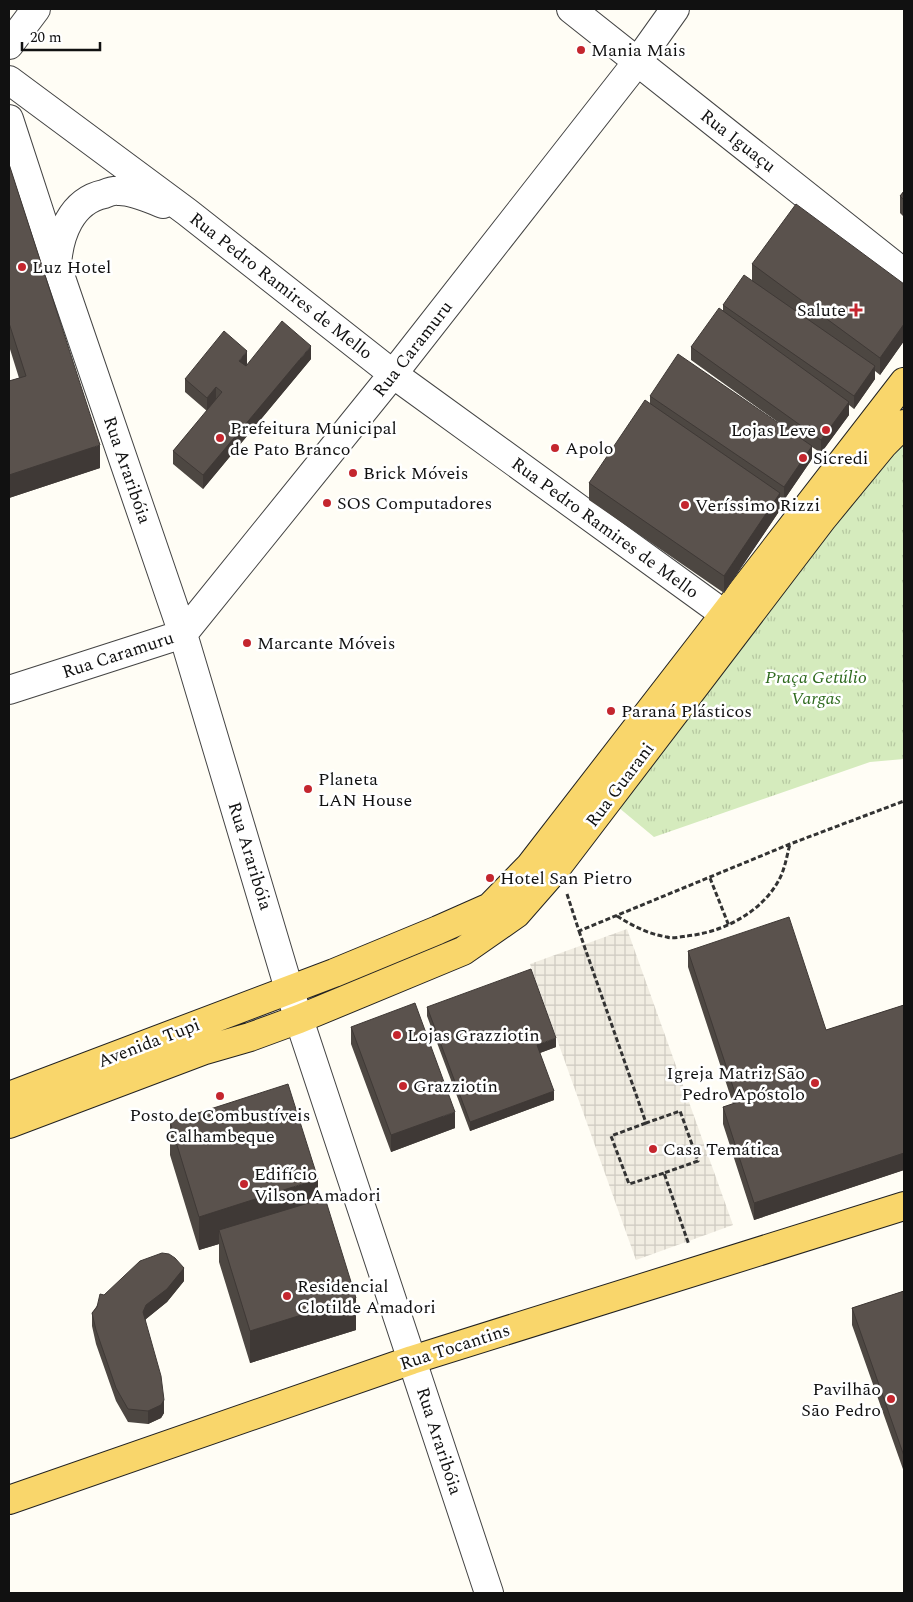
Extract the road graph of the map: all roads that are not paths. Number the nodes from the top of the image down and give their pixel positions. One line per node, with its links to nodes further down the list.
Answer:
1 (36, 9): 4 (street)
2 (571, 9): 5 (street, Rua Iguaçu)
3 (675, 9): 5 (street, Rua Caramuru)
4 (9, 45)
5 (638, 61): 12 (street, Rua Iguaçu); 13 (street, Rua Caramuru)
6 (9, 80): 9 (street, Rua Pedro Ramires de Mello)
7 (9, 119): 10 (street, Rua Araribóia)
8 (9, 153): 10 (street)
9 (187, 212): 11 (street); 13 (street, Rua Pedro Ramires de Mello)
10 (40, 214): 11 (street, Rua Araribóia)
11 (57, 266): 17 (street, Rua Araribóia)
12 (904, 273)
13 (393, 374): 16 (street, Rua Pedro Ramires de Mello); 17 (street, Rua Caramuru)
14 (904, 382): 16 (main road, Rua Guarani)
15 (904, 424): 20 (main road, Rua Guarani)
16 (724, 614): 19 (main road, Rua Guarani)
17 (183, 634): 18 (street, Rua Caramuru); 19 (street, Rua Araribóia)
18 (9, 690)
19 (289, 989): 20 (street, Rua Araribóia); 22 (main road, Avenida Tupi)
20 (299, 1019): 21 (main road, Rua Guarani); 25 (street, Rua Araribóia)
21 (250, 1037): 23 (main road, Avenida Tupi)
22 (9, 1096)
23 (9, 1124)
24 (904, 1206): 25 (main road, Rua Tocantins)
25 (412, 1360): 26 (main road, Rua Tocantins); 27 (street, Rua Araribóia)
26 (9, 1500)
27 (489, 1593)

